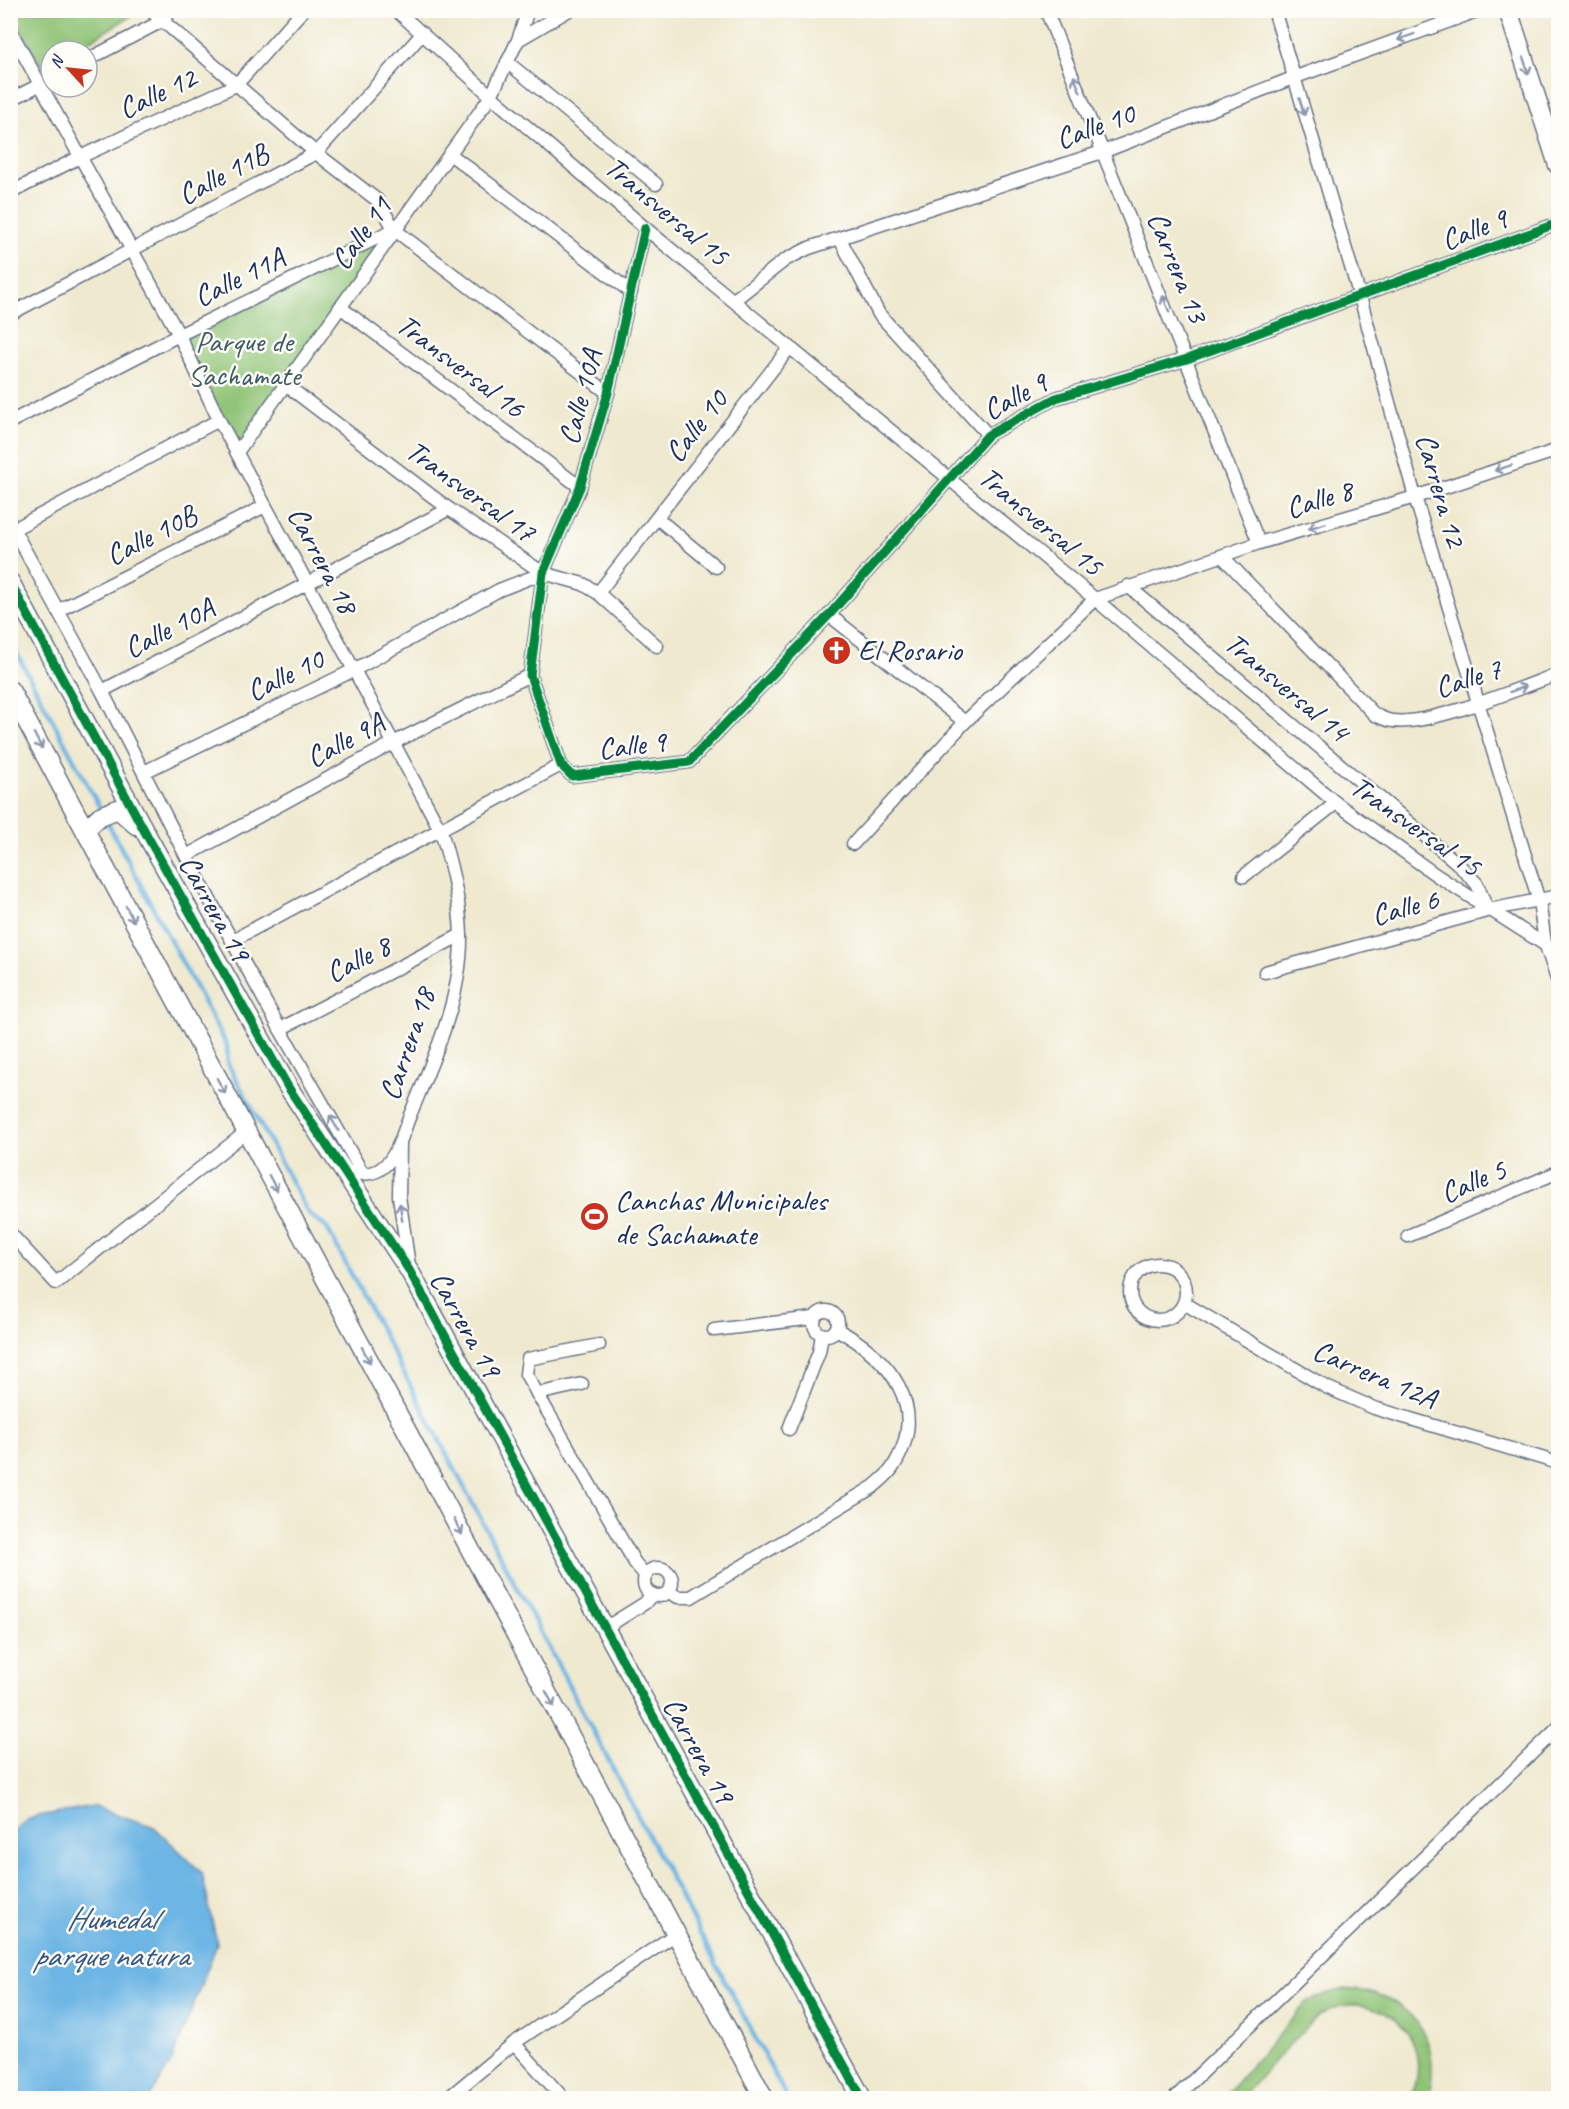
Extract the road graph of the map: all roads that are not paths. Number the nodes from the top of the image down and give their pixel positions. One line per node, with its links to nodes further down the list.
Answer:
1 (150, 10): 11 (street)
2 (172, 10): 11 (street)
3 (303, 10): 20 (street, Calle 12)
4 (396, 10): 13 (street)
5 (528, 10): 14 (street, Calle 11)
6 (569, 10): 14 (street)
7 (1046, 10): 24 (street, Carrera 13, one-way to 7)
8 (1274, 10): 18 (street, Carrera 12)
9 (1480, 10): 18 (street, Calle 10, one-way to 18)
10 (1508, 10): 28 (street, one-way to 28)
11 (162, 21): 15 (street); 20 (street)
12 (10, 30): 17 (street, Carrera 18)
13 (423, 33): 21 (street); 25 (street, Calle 11B)
14 (518, 40): 16 (street, Calle 11)
15 (99, 54)
16 (507, 62): 21 (street, Calle 11); 29 (street)
17 (39, 73)
18 (1293, 78): 24 (street, Calle 10); 37 (street, Carrera 12, one-way to 37)
19 (39, 85): 23 (street)
20 (236, 85): 25 (street); 27 (street, Calle 12)
21 (491, 96): 26 (street, Calle 11); 32 (street, Transversal 15)
22 (53, 99): 27 (street, Carrera 18)
23 (10, 100)
24 (1105, 151): 34 (street, Calle 10); 43 (street, Carrera 13, one-way to 24)
25 (316, 153): 33 (street); 35 (street, Calle 11B)
26 (450, 154): 33 (street, Calle 11); 36 (street)
27 (80, 157): 30 (street, Calle 12); 35 (street, Carrera 18)
28 (1558, 165)
29 (656, 184)
30 (10, 193)
31 (1558, 223): 37 (street, Calle 9)
32 (645, 228): 36 (street, Calle 10A); 38 (street, Transversal 15)
33 (395, 230): 39 (street, Calle 11); 41 (street, Calle 11A); 45 (street)
34 (840, 239): 38 (street, Calle 10); 48 (street)
35 (131, 252): 40 (street, Calle 11B); 41 (street, Carrera 18)
36 (631, 292): 45 (street, Calle 10A)
37 (1360, 297): 43 (street, Calle 9); 53 (street, Carrera 12)
38 (734, 300): 42 (street, Transversal 15)
39 (340, 307): 44 (street, Calle 11); 52 (street, Transversal 16)
40 (10, 314)
41 (178, 335): 46 (street, Carrera 18); 47 (street, Calle 11A)
42 (790, 347): 51 (street, Transversal 15); 56 (street, Calle 10)
43 (1187, 358): 48 (street, Calle 9); 58 (street, Carrera 13)
44 (286, 385): 50 (street, Calle 11); 55 (street, Transversal 17)
45 (608, 393): 52 (street, Calle 10A)
46 (219, 420): 50 (street, Carrera 18); 57 (street)
47 (10, 422)
48 (988, 435): 51 (street, Calle 9)
49 (1558, 450): 53 (street, Calle 8, one-way to 53)
50 (238, 451): 54 (street, Carrera 18)
51 (951, 480): 66 (street, Transversal 15); 68 (street, Calle 9)
52 (580, 487): 61 (street, Calle 10A)
53 (1415, 496): 58 (street, Calle 8, one-way to 58); 75 (street, Carrera 12)
54 (265, 506): 63 (street, Carrera 18); 67 (street, Calle 10B)
55 (449, 509): 61 (street, Transversal 17); 63 (street, Calle 10A)
56 (657, 518): 60 (street); 65 (street, Calle 10)
57 (12, 526): 67 (street, Carrera 19)
58 (1259, 543): 59 (street, Calle 8)
59 (1222, 556): 64 (street, Calle 8); 75 (street, Calle 7)
60 (716, 567)
61 (543, 573): 65 (street); 70 (street, Calle 10); 72 (street, Transversal 17)
62 (10, 582): 84 (street, Carrera 19)
63 (307, 585): 70 (street, Carrera 18); 74 (street, Calle 10A)
64 (1128, 586): 66 (street, Calle 8); 90 (street, Transversal 14)
65 (598, 593): 69 (street)
66 (1095, 599): 76 (street); 81 (street, Transversal 15)
67 (59, 610): 74 (street, Carrera 19)
68 (829, 615): 76 (street); 80 (street, Calle 9)
69 (657, 646)
70 (354, 670): 77 (street, Carrera 18); 79 (street, Calle 10)
71 (1558, 674): 75 (street, Calle 7, one-way to 71)
72 (530, 675): 77 (street, Calle 9A); 78 (street, Transversal 17)
73 (10, 690): 82 (street, one-way to 82)
74 (102, 691): 79 (street, Carrera 19)
75 (1478, 703): 89 (street, Carrera 12)
76 (965, 722): 85 (street)
77 (394, 742): 83 (street, Carrera 18); 86 (street, Calle 9A)
78 (561, 765): 80 (street, Transversal 17); 83 (street, Calle 9)
79 (144, 772): 86 (street, Carrera 19)
80 (572, 776)
81 (1336, 803): 87 (street); 90 (street, Transversal 15)
82 (89, 826): 84 (street); 98 (street, one-way to 98)
83 (441, 831): 91 (street, Carrera 18); 92 (street, Calle 9)
84 (150, 841): 100 (street, Carrera 19)
85 (853, 844)
86 (186, 856): 92 (street, Carrera 19)
87 (1244, 876)
88 (1558, 896): 89 (street, Calle 6)
89 (1539, 901): 90 (street, Calle 6); 93 (street, Carrera 12)
90 (1490, 907): 93 (street, Transversal 15); 95 (street, Calle 6)
91 (461, 935): 97 (street, Calle 8); 99 (street, Carrera 18)
92 (233, 940): 97 (street, Carrera 19)
93 (1545, 943): 94 (street, Transversal 15); 96 (street, Carrera 12)
94 (1558, 952)
95 (1265, 972)
96 (1558, 982)
97 (280, 1029): 102 (street, Carrera 19, one-way to 97)
98 (246, 1132): 103 (street); 121 (street, one-way to 121)
99 (400, 1139): 102 (street, Carrera 18); 105 (street, Carrera 18, one-way to 99)
100 (344, 1171): 102 (street); 105 (street, Carrera 19)
101 (1558, 1172): 104 (street, Calle 5)
102 (363, 1174)
103 (10, 1233)
104 (1408, 1236)
105 (409, 1270): 119 (street, Carrera 19)
106 (1184, 1303): 106 (street); 115 (street, Carrera 12A)
107 (814, 1318): 108 (street); 109 (street); 110 (street)
108 (836, 1329): 110 (street); 117 (street)
109 (714, 1330)
110 (822, 1335): 114 (street)
111 (599, 1345): 113 (street)
112 (582, 1384): 113 (street)
113 (537, 1394): 116 (street)
114 (789, 1429)
115 (1558, 1463)
116 (646, 1576): 117 (street); 118 (street)
117 (668, 1592): 118 (street)
118 (652, 1594): 119 (street)
119 (605, 1628): 126 (street, Carrera 19)
120 (1558, 1728): 127 (street)
121 (676, 1934): 122 (street); 125 (street)
122 (514, 2043): 123 (street); 124 (street)
123 (448, 2098)
124 (563, 2098)
125 (764, 2098)
126 (862, 2098)
127 (1175, 2098)

